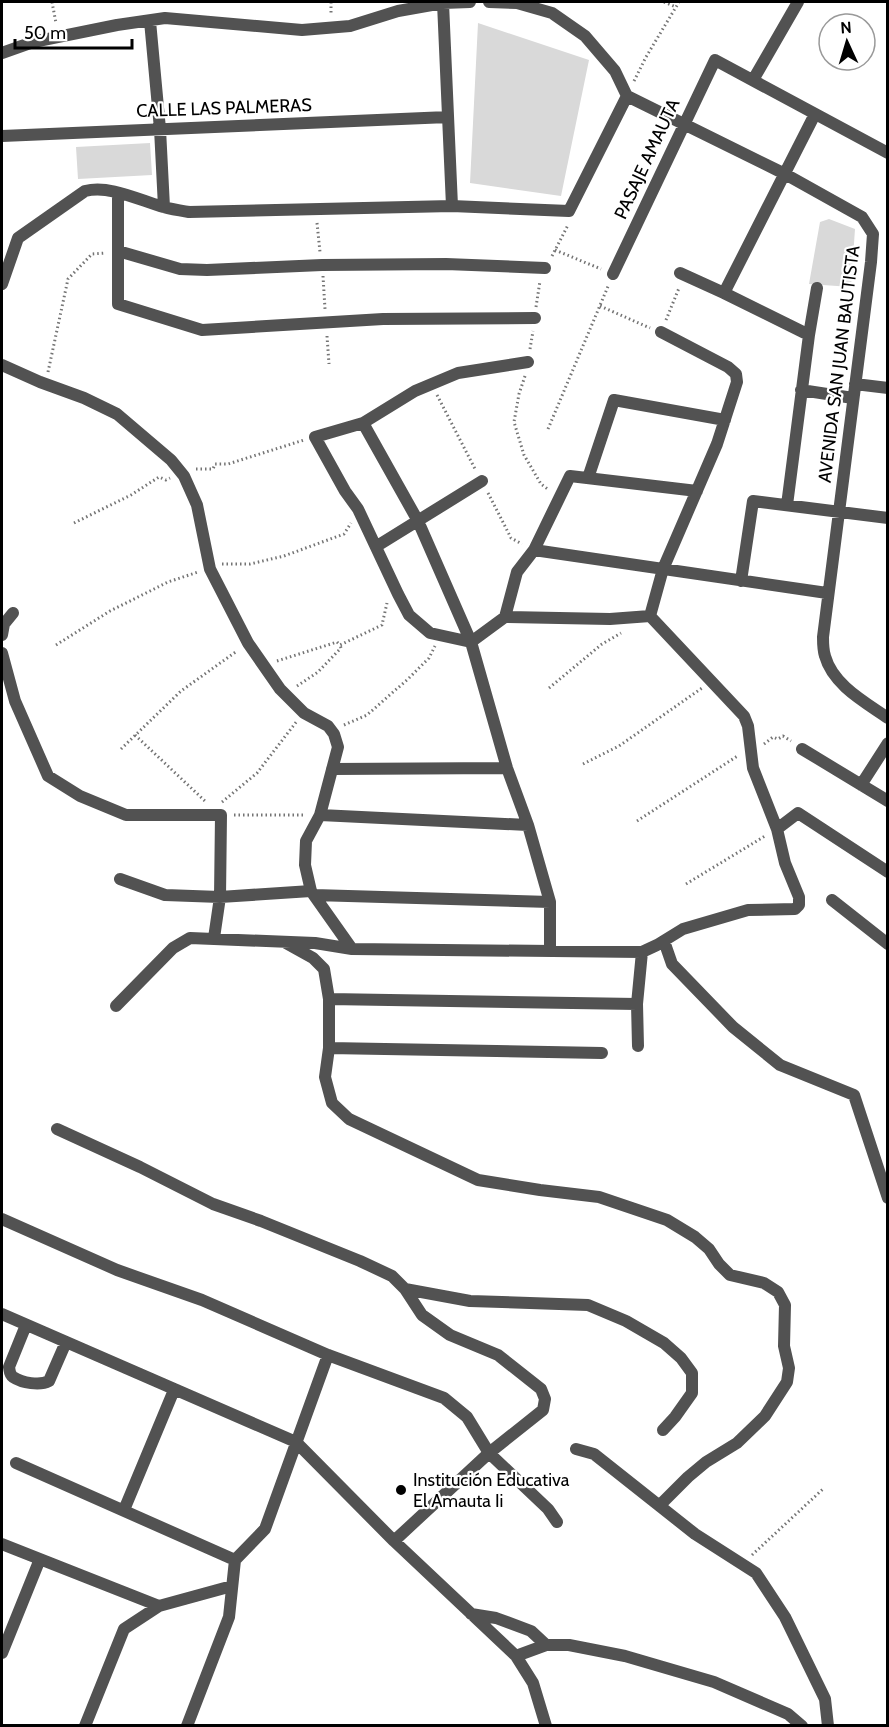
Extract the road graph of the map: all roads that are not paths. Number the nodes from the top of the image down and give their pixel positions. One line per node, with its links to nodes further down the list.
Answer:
1 (470, 2): 4 (street)
2 (489, 2): 8 (street)
3 (798, 2): 7 (street)
4 (442, 3): 5 (street); 10 (street)
5 (150, 21): 6 (street); 12 (street)
6 (2, 53)
7 (753, 80): 9 (street); 11 (street, PASAJE AMAUTA)
8 (627, 96): 11 (street, AVENIDA SAN JUAN BAUTISTA); 17 (street)
9 (815, 114): 14 (street); 15 (street)
10 (448, 117): 12 (street, CALLE LAS PALMERAS); 17 (street)
11 (683, 124): 15 (street, AVENIDA SAN JUAN BAUTISTA); 22 (street, PASAJE AMAUTA)
12 (160, 129): 13 (street, CALLE LAS PALMERAS); 18 (street)
13 (2, 136)
14 (888, 153)
15 (785, 174): 26 (street); 32 (street, AVENIDA SAN JUAN BAUTISTA)
16 (118, 193): 18 (street); 19 (street); 20 (street)
17 (452, 206): 18 (street)
18 (164, 207)
19 (118, 251): 21 (street); 27 (street)
20 (5, 263): 24 (street)
21 (545, 268)
22 (613, 274)
23 (682, 274): 26 (street)
24 (2, 284)
25 (817, 288): 29 (street)
26 (724, 292): 29 (street)
27 (535, 318)
28 (662, 332): 36 (street)
29 (809, 335): 34 (street)
30 (528, 362): 37 (street)
31 (2, 365): 62 (street)
32 (855, 384): 33 (street); 35 (street, AVENIDA SAN JUAN BAUTISTA)
33 (888, 388)
34 (801, 390): 35 (street); 41 (street)
35 (853, 398): 42 (street, AVENIDA SAN JUAN BAUTISTA)
36 (725, 420): 38 (street); 40 (street)
37 (363, 423): 44 (street); 45 (street)
38 (588, 478): 40 (street); 46 (street)
39 (482, 481): 44 (street)
40 (697, 491): 47 (street)
41 (787, 505): 42 (street); 48 (street)
42 (839, 512): 43 (street); 49 (street, AVENIDA SAN JUAN BAUTISTA)
43 (888, 518)
44 (418, 521): 45 (street); 54 (street)
45 (377, 546): 54 (street)
46 (534, 550): 47 (street); 52 (street)
47 (663, 569): 48 (street); 51 (street)
48 (741, 581): 49 (street)
49 (827, 593): 58 (street, AVENIDA SAN JUAN BAUTISTA)
50 (13, 612): 53 (street)
51 (650, 616): 52 (street); 67 (street)
52 (505, 617): 54 (street)
53 (2, 635)
54 (471, 642): 61 (street)
55 (2, 653): 56 (street)
56 (15, 701): 57 (street); 71 (street)
57 (2, 706)
58 (888, 718)
59 (888, 743): 63 (street)
60 (802, 749): 63 (street)
61 (507, 768): 62 (street); 66 (street)
62 (332, 769): 65 (street)
63 (861, 784): 64 (street)
64 (888, 801)
65 (320, 815): 66 (street); 70 (street)
66 (528, 825): 73 (street)
67 (777, 829): 68 (street); 75 (street)
68 (888, 872)
69 (120, 879): 71 (street)
70 (313, 893): 71 (street); 73 (street); 78 (street)
71 (220, 897): 74 (street)
72 (832, 900): 77 (street)
73 (550, 902): 79 (street)
74 (214, 938): 76 (street); 83 (street)
75 (664, 940): 80 (street); 88 (street)
76 (285, 942): 78 (street); 81 (street)
77 (888, 944)
78 (352, 950): 79 (street)
79 (550, 951): 80 (street)
80 (642, 952): 82 (street)
81 (329, 999): 82 (street); 85 (street)
82 (637, 1004): 84 (street)
83 (116, 1006)
84 (638, 1046)
85 (329, 1048): 86 (street); 101 (street)
86 (602, 1053)
87 (57, 1129): 90 (street)
88 (888, 1198)
89 (2, 1219): 94 (street)
90 (405, 1289): 96 (street); 99 (street)
91 (2, 1314): 92 (street)
92 (26, 1325): 93 (street); 93 (street)
93 (66, 1342): 95 (street)
94 (328, 1355): 97 (street); 99 (street)
95 (174, 1390): 97 (street); 102 (street)
96 (663, 1430)
97 (296, 1442): 104 (street); 107 (street)
98 (576, 1449): 101 (street)
99 (489, 1453): 103 (street); 104 (street)
100 (16, 1463): 102 (street)
101 (660, 1505): 118 (street)
102 (124, 1510): 107 (street)
103 (557, 1522)
104 (394, 1540): 110 (street)
105 (2, 1544): 106 (street)
106 (40, 1559): 109 (street); 112 (street)
107 (234, 1560): 108 (street)
108 (232, 1586): 109 (street); 115 (street)
109 (159, 1606): 114 (street)
110 (471, 1614): 111 (street); 113 (street)
111 (546, 1645): 113 (street); 117 (street)
112 (2, 1653)
113 (516, 1656): 116 (street)
114 (85, 1725)
115 (187, 1725)
116 (546, 1725)
117 (802, 1725)
118 (828, 1725)

